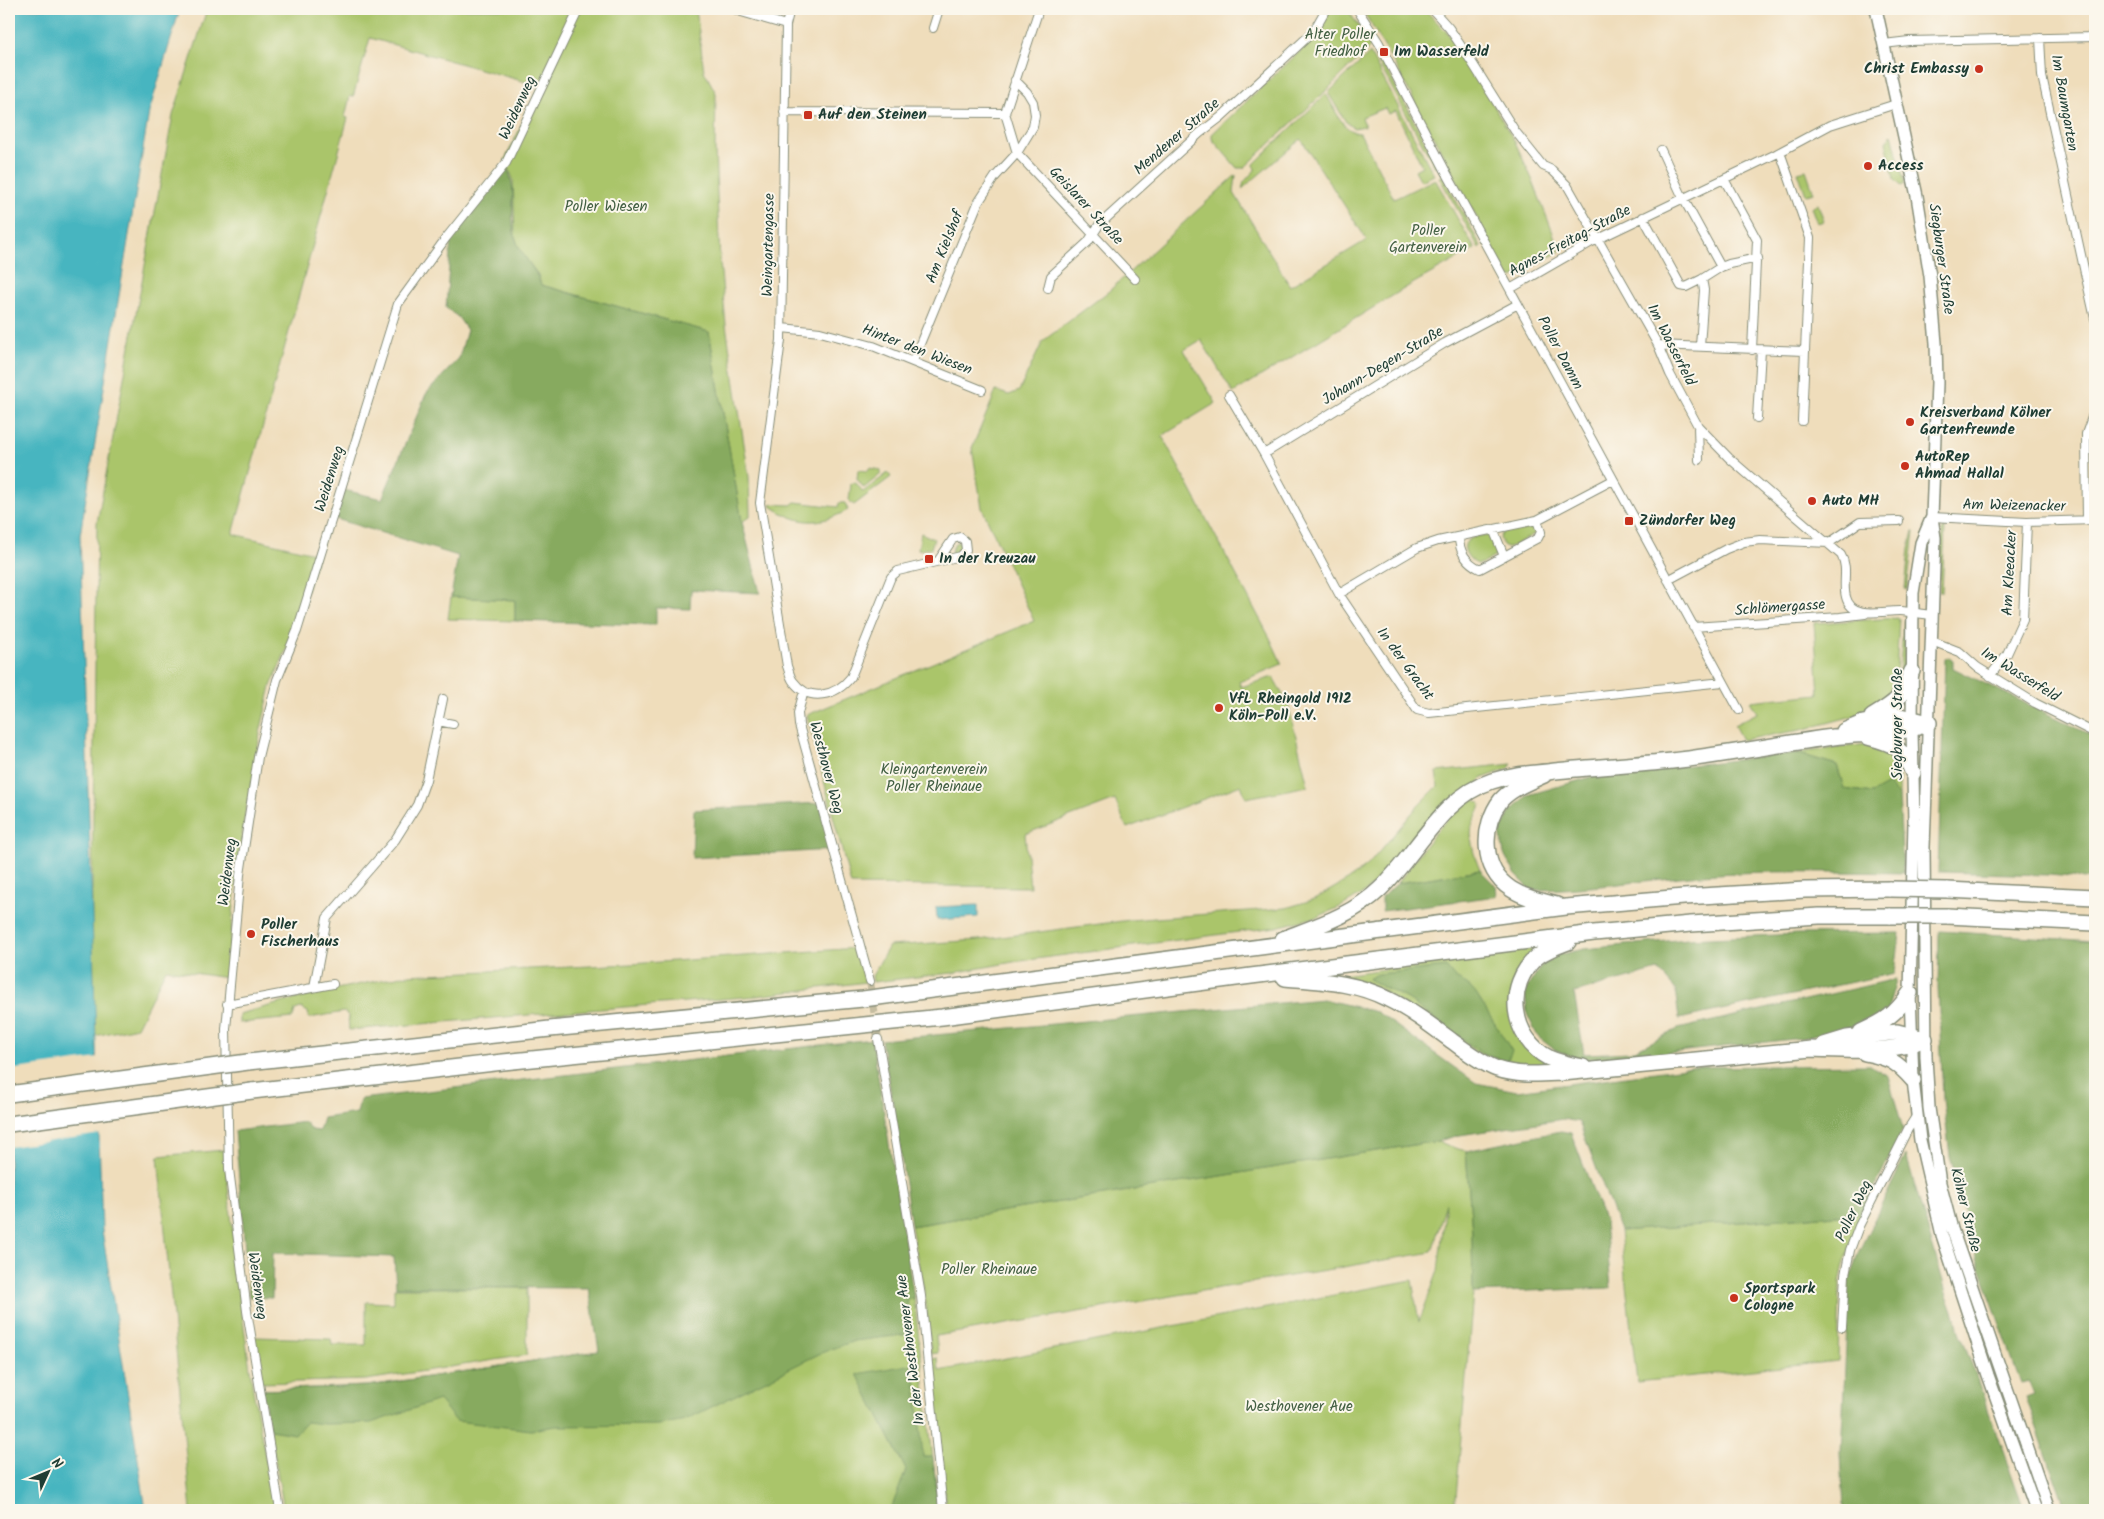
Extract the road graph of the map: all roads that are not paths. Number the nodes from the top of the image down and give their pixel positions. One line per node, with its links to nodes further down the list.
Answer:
1 (579, 9): 93 (street, Weidenweg)
2 (738, 9): 10 (street)
3 (790, 9): 10 (street, Weingartengasse)
4 (939, 9): 11 (street)
5 (1039, 9): 15 (street)
6 (1326, 9): 25 (street, Mendener Straße)
7 (1357, 9): 32 (street, Poller Damm)
8 (1432, 9): 26 (street, Im Wasserfeld)
9 (1876, 9): 14 (main road, Siegburger Straße)
10 (786, 25): 17 (street, Weingartengasse)
11 (933, 28)
12 (2095, 37): 13 (street)
13 (2040, 38): 14 (street); 34 (street, Im Baumgarten)
14 (1884, 44): 16 (main road, Siegburger Straße)
15 (1015, 80): 18 (street); 21 (street, Am Kielshof)
16 (1896, 104): 20 (street, Agnes-Freitag-Straße); 50 (main road, Siegburger Straße)
17 (784, 112): 18 (street); 35 (street, Weingartengasse)
18 (1005, 113): 21 (street)
19 (1661, 150): 23 (street)
20 (1780, 152): 22 (street, Agnes-Freitag-Straße); 39 (street)
21 (1017, 153): 25 (street, Geislarer Straße); 40 (street, Am Kielshof)
22 (1724, 179): 23 (street, Agnes-Freitag-Straße); 27 (street)
23 (1683, 198): 24 (street, Agnes-Freitag-Straße); 28 (street)
24 (1643, 217): 26 (street, Agnes-Freitag-Straße); 30 (street, Agnes-Freitag-Straße)
25 (1093, 235): 29 (street, Geislarer Straße); 31 (street, Mendener Straße)
26 (1598, 240): 32 (street, Agnes-Freitag-Straße); 36 (street, Im Wasserfeld)
27 (1758, 258): 28 (street); 38 (street)
28 (1721, 267): 30 (street)
29 (1135, 279)
30 (1702, 279): 37 (street)
31 (1048, 288)
32 (1510, 288): 33 (street, Poller Damm)
33 (1518, 304): 47 (street, Johann-Degen-Straße); 49 (street, Poller Damm)
34 (2095, 319)
35 (782, 328): 40 (street, Hinter den Wiesen); 70 (street, Weingartengasse)
36 (1658, 345): 37 (street); 46 (street, Im Wasserfeld)
37 (1700, 346): 38 (street)
38 (1757, 350): 39 (street); 44 (street)
39 (1805, 351): 45 (street)
40 (913, 361): 41 (street, Hinter den Wiesen)
41 (982, 390)
42 (1229, 395): 47 (street, In der Gracht)
43 (2095, 410): 52 (street)
44 (1757, 418)
45 (1802, 422)
46 (1698, 426): 48 (street); 57 (street, Im Wasserfeld)
47 (1264, 454): 61 (street, In der Gracht)
48 (1699, 460)
49 (1613, 480): 51 (street); 60 (street, Poller Damm)
50 (1932, 517): 54 (street, Am Weizenacker); 63 (main road, Siegburger Straße); 64 (main road, Siegburger Straße)
51 (1537, 520): 55 (street); 58 (street)
52 (2091, 520): 54 (street, Am Weizenacker)
53 (1899, 521): 57 (street)
54 (2027, 522): 68 (street, Am Kleeacker)
55 (1493, 529): 56 (street); 58 (street)
56 (1459, 537): 58 (street); 61 (street)
57 (1829, 543): 60 (street); 62 (street, Im Wasserfeld)
58 (1504, 556)
59 (938, 561): 70 (street)
60 (1668, 580): 65 (street, Poller Damm)
61 (1339, 594): 69 (street, In der Gracht)
62 (1870, 613): 63 (street, Im Wasserfeld); 65 (street, Schlömergasse)
63 (1913, 613): 64 (street, Im Wasserfeld); 67 (main road, Siegburger Straße)
64 (1932, 615): 66 (main road, Siegburger Straße)
65 (1693, 627): 69 (street, Poller Damm)
66 (1932, 640): 68 (street, Im Wasserfeld); 74 (main road, Siegburger Straße)
67 (1912, 671): 76 (main road, Siegburger Straße); 77 (highway)
68 (1990, 676): 78 (street, Im Wasserfeld)
69 (1723, 682): 72 (street, Poller Damm)
70 (804, 691): 89 (street, Westhover Weg)
71 (443, 699): 73 (street)
72 (1739, 710)
73 (438, 721): 75 (street); 91 (street)
74 (1929, 723): 76 (highway); 82 (main road, Siegburger Straße)
75 (453, 724)
76 (1912, 724): 77 (highway); 80 (main road, Siegburger Straße)
77 (1860, 729): 79 (highway); 80 (highway)
78 (2095, 733)
79 (1550, 772): 83 (highway); 87 (highway)
80 (1913, 773): 86 (main road, Siegburger Straße)
81 (2095, 897): 83 (highway, bridge)
82 (1924, 904): 95 (main road, Kölner Straße)
83 (1566, 907): 87 (highway)
84 (2095, 924): 85 (highway, bridge)
85 (1594, 933): 88 (highway); 97 (highway)
86 (1912, 933): 92 (main road, Kölner Straße)
87 (1259, 949): 99 (highway, bridge)
88 (1251, 976): 97 (highway); 101 (highway, bridge)
89 (870, 981)
90 (333, 984): 91 (street)
91 (314, 987): 93 (street)
92 (1910, 993): 95 (main road, Kölner Straße); 96 (highway)
93 (227, 1004): 103 (street, Weidenweg)
94 (878, 1039): 104 (street, In der Westhovener Aue)
95 (1916, 1040): 96 (highway); 98 (main road, Kölner Straße); 106 (main road, Kölner Straße)
96 (1849, 1044): 97 (highway); 98 (highway)
97 (1592, 1069)
98 (1913, 1080): 100 (main road, Kölner Straße)
99 (9, 1094)
100 (1917, 1116): 102 (street, Poller Weg); 105 (main road, Kölner Straße)
101 (9, 1124)
102 (1842, 1327)
103 (280, 1510)
104 (943, 1510)
105 (2036, 1510)
106 (2049, 1510)

